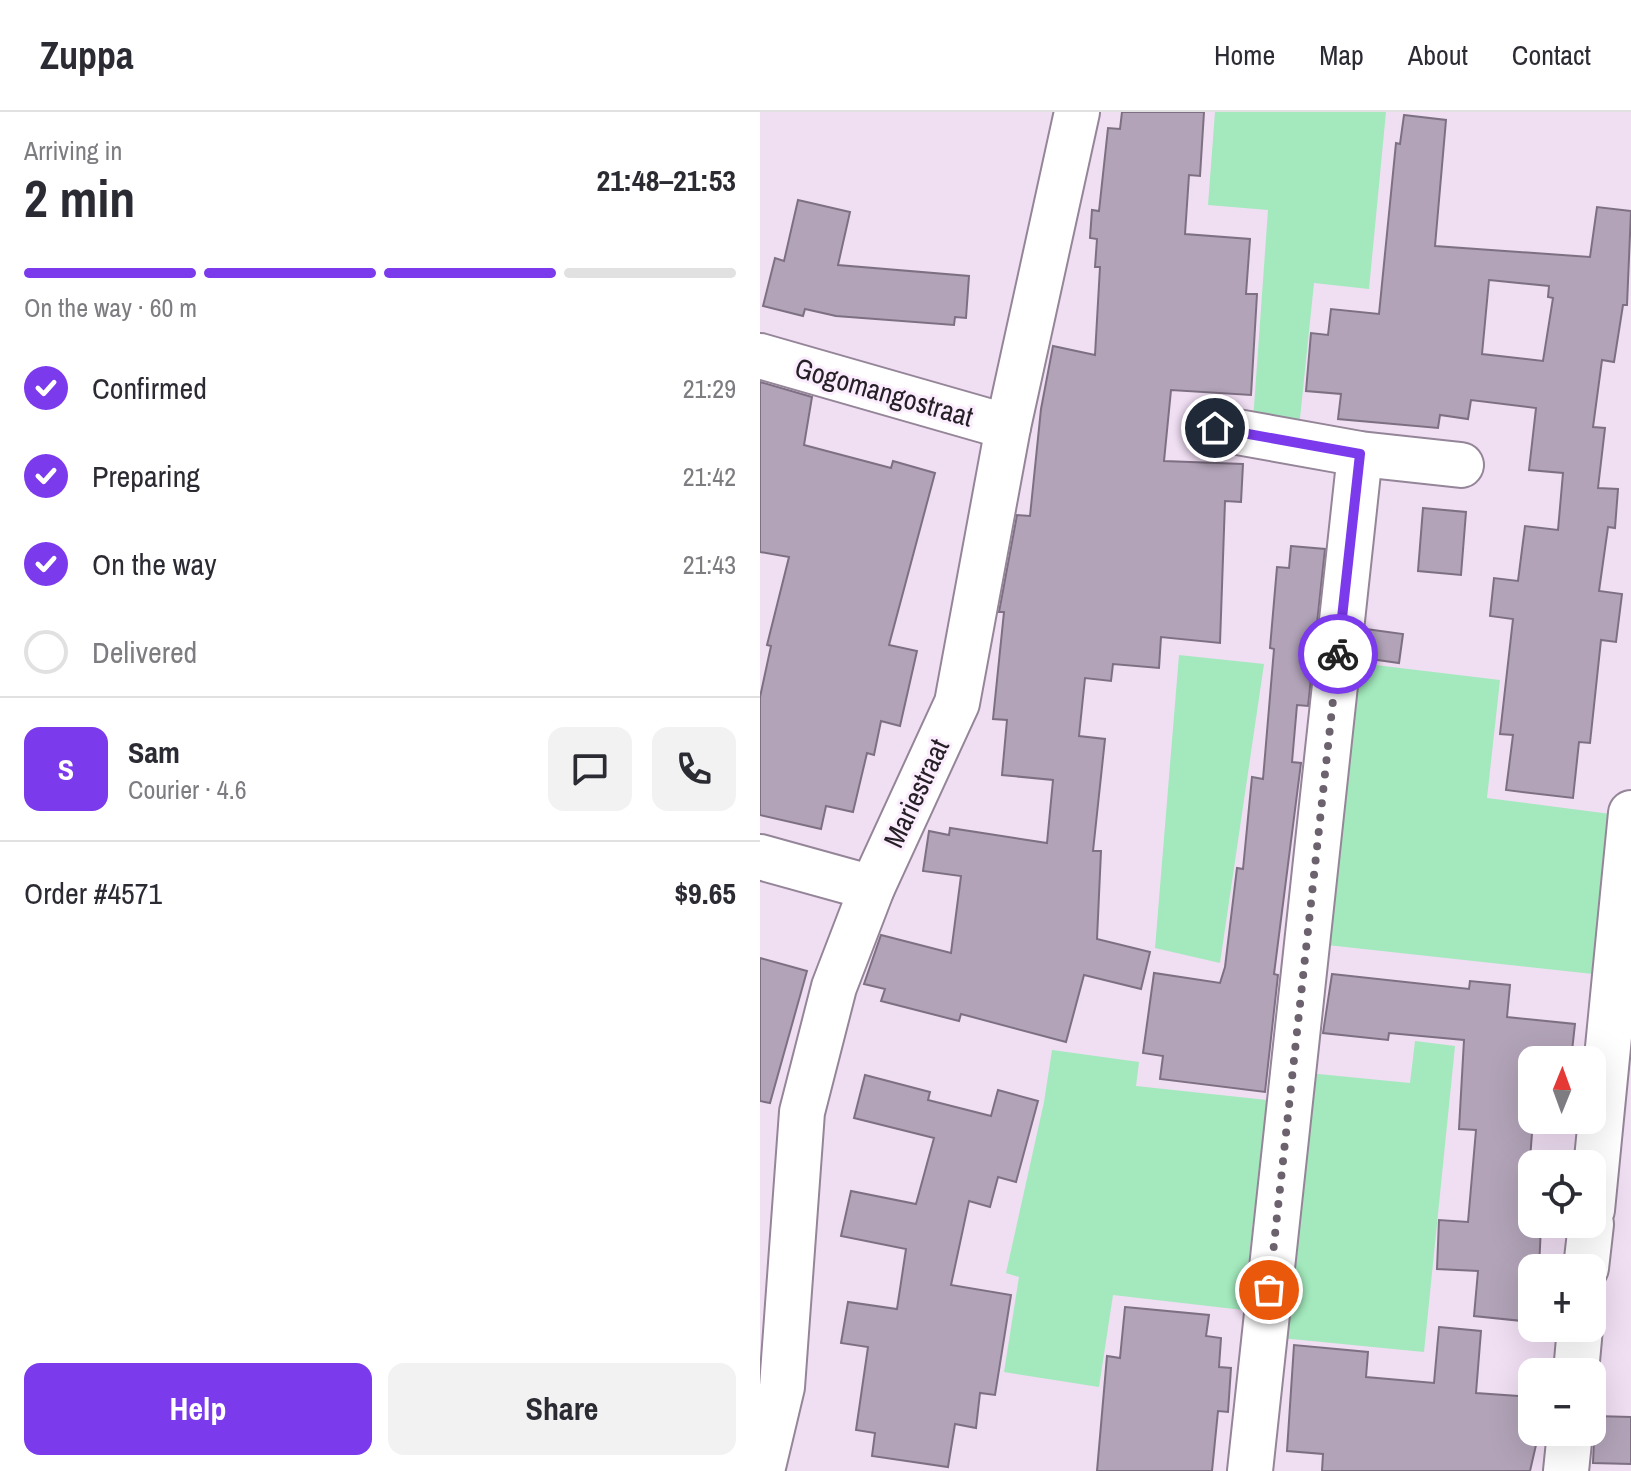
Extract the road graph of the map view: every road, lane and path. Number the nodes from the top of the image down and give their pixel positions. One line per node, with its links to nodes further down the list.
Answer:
1 (1077, 112): 3 (street, Mariestraat)
2 (760, 356): 3 (street, Gogomangostraat)
3 (1008, 427): 9 (street, Mariestraat)
4 (1215, 428): 5 (street)
5 (1360, 454): 6 (street); 13 (street)
6 (1461, 465)
7 (1631, 813): 10 (street)
8 (760, 857): 9 (street)
9 (872, 888): 12 (street, Mariestraat)
10 (1598, 1150)
11 (1569, 1446): 14 (street)
12 (762, 1471)
13 (1250, 1471)
14 (1566, 1471)

